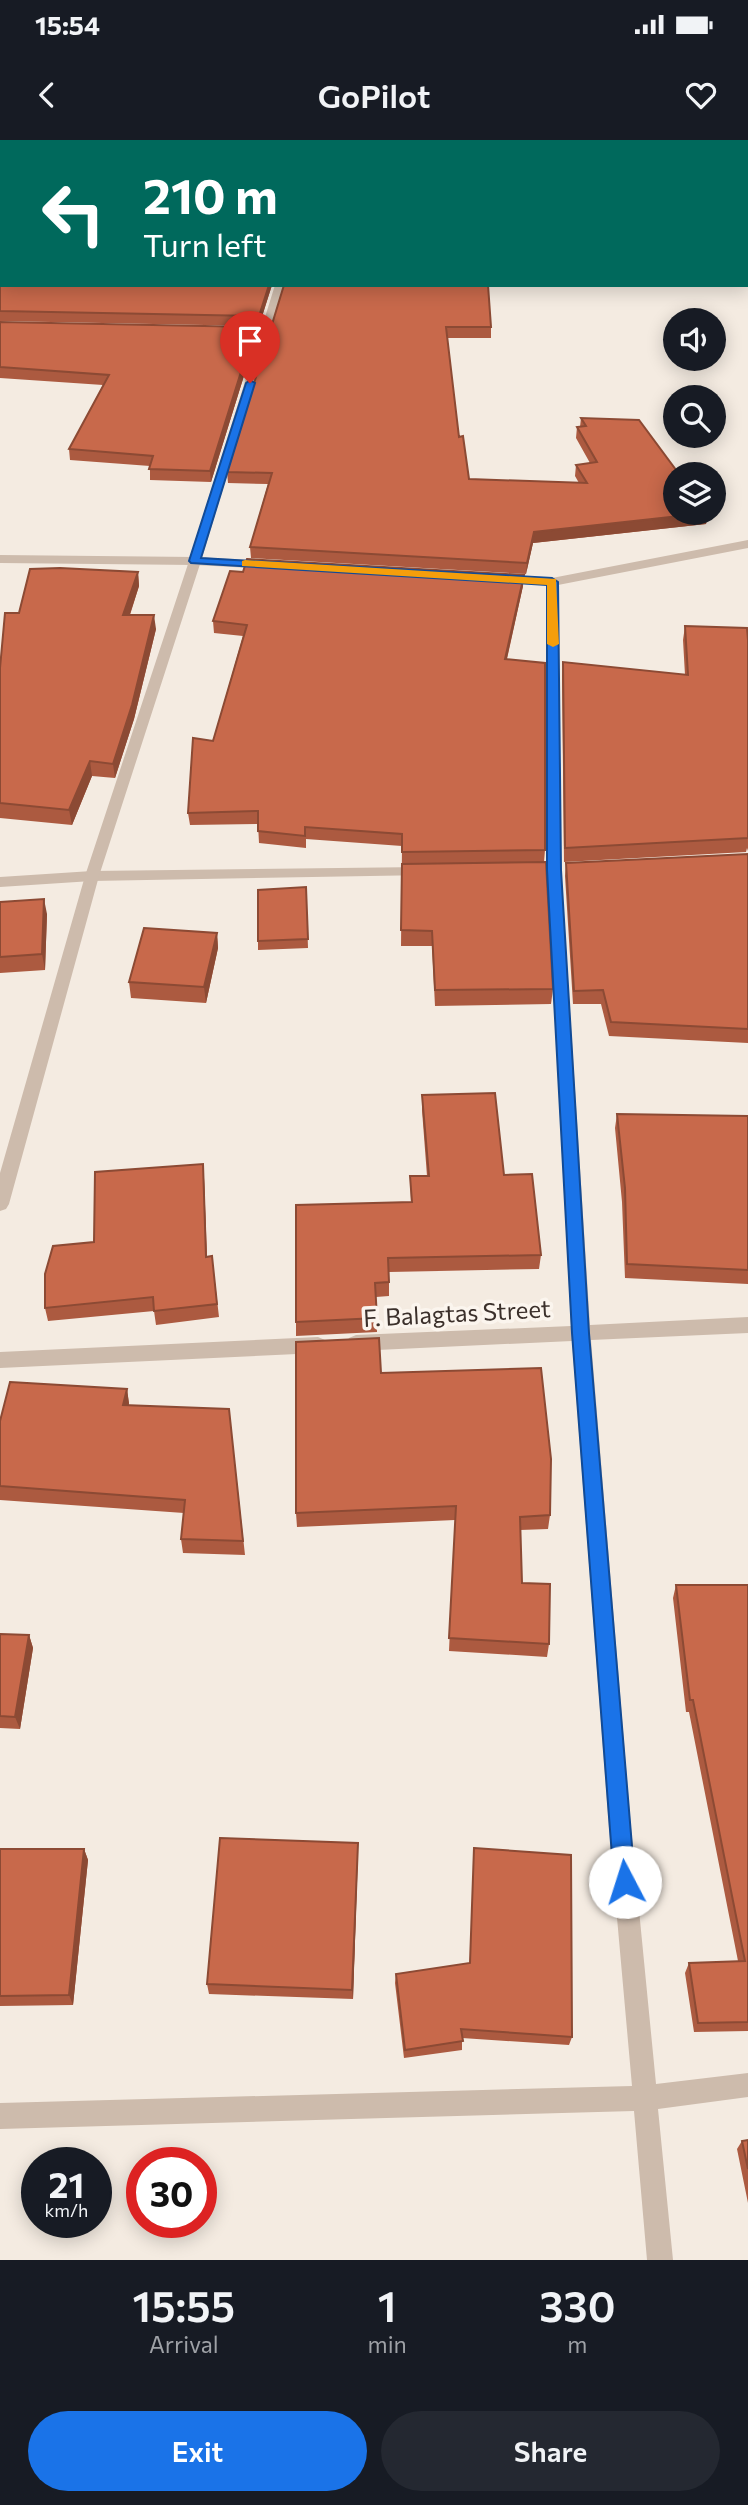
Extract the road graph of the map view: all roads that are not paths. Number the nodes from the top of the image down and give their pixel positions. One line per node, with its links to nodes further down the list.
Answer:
1 (280, 287): 4 (street)
2 (748, 544): 7 (street)
3 (0, 559): 4 (street)
4 (195, 561): 5 (street); 9 (street)
5 (277, 565)
6 (484, 578): 7 (street)
7 (552, 582): 13 (street)
8 (445, 872): 9 (street)
9 (92, 876): 10 (street); 11 (street)
10 (0, 882)
11 (0, 1204)
12 (748, 1325): 13 (street, F. Balagtas Street)
13 (581, 1333): 14 (street, F. Balagtas Street); 16 (street)
14 (0, 1360)
15 (748, 2085): 16 (street)
16 (646, 2098): 17 (street); 18 (street)
17 (0, 2116)
18 (660, 2260)

